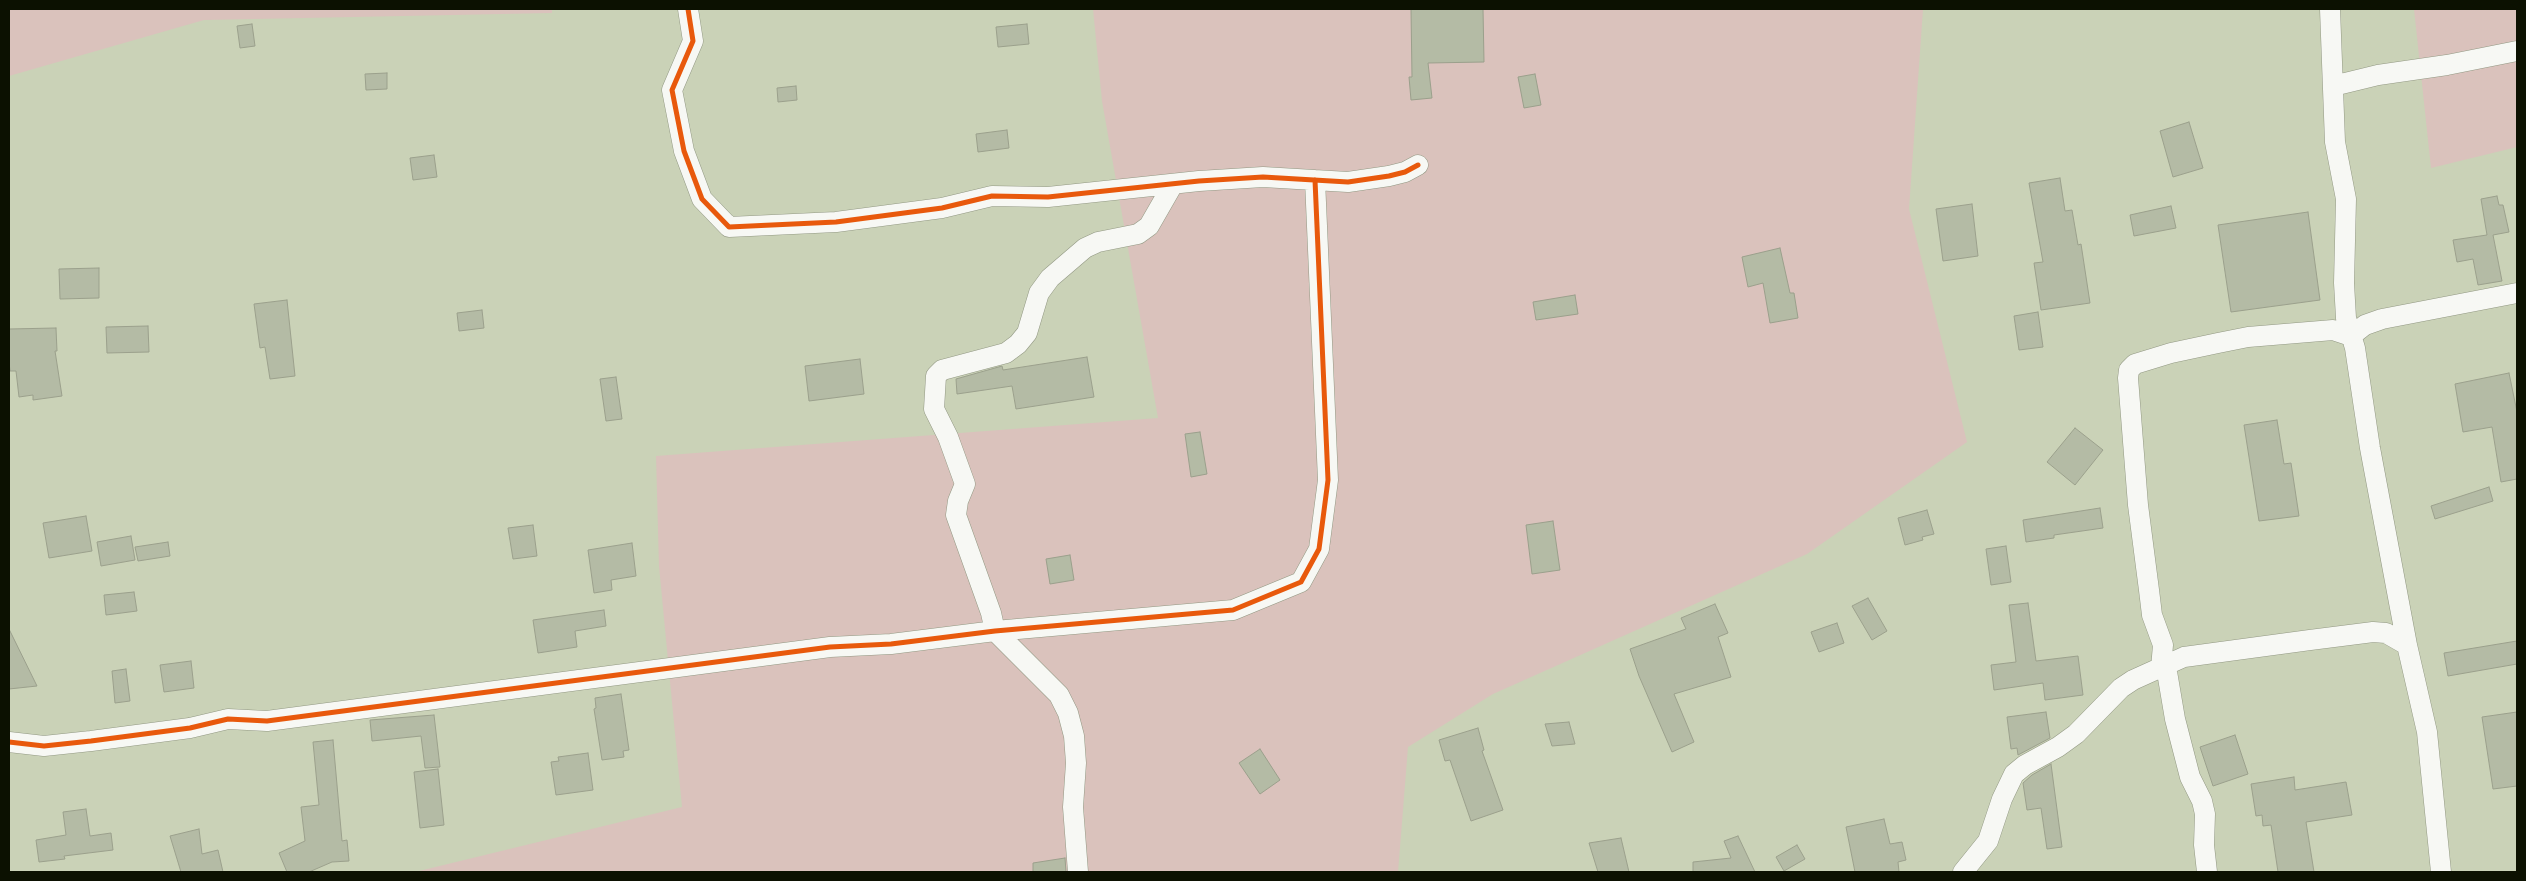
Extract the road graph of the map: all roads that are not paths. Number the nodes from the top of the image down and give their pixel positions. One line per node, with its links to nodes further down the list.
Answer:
1 (688, 9): 7 (street)
2 (2330, 9): 4 (street)
3 (2517, 50): 4 (street)
4 (2333, 86): 9 (street)
5 (1418, 165): 6 (street)
6 (1315, 180): 7 (street); 10 (street)
7 (1172, 186): 10 (street)
8 (2517, 293): 9 (street)
9 (2343, 328): 11 (street); 12 (street)
10 (994, 631): 15 (street); 16 (street)
11 (2163, 644): 13 (street); 14 (street)
12 (2407, 645): 13 (street); 19 (street)
13 (2184, 657): 14 (street)
14 (2163, 667): 17 (street); 18 (street)
15 (9, 742)
16 (1078, 872)
17 (1963, 872)
18 (2208, 872)
19 (2441, 872)

